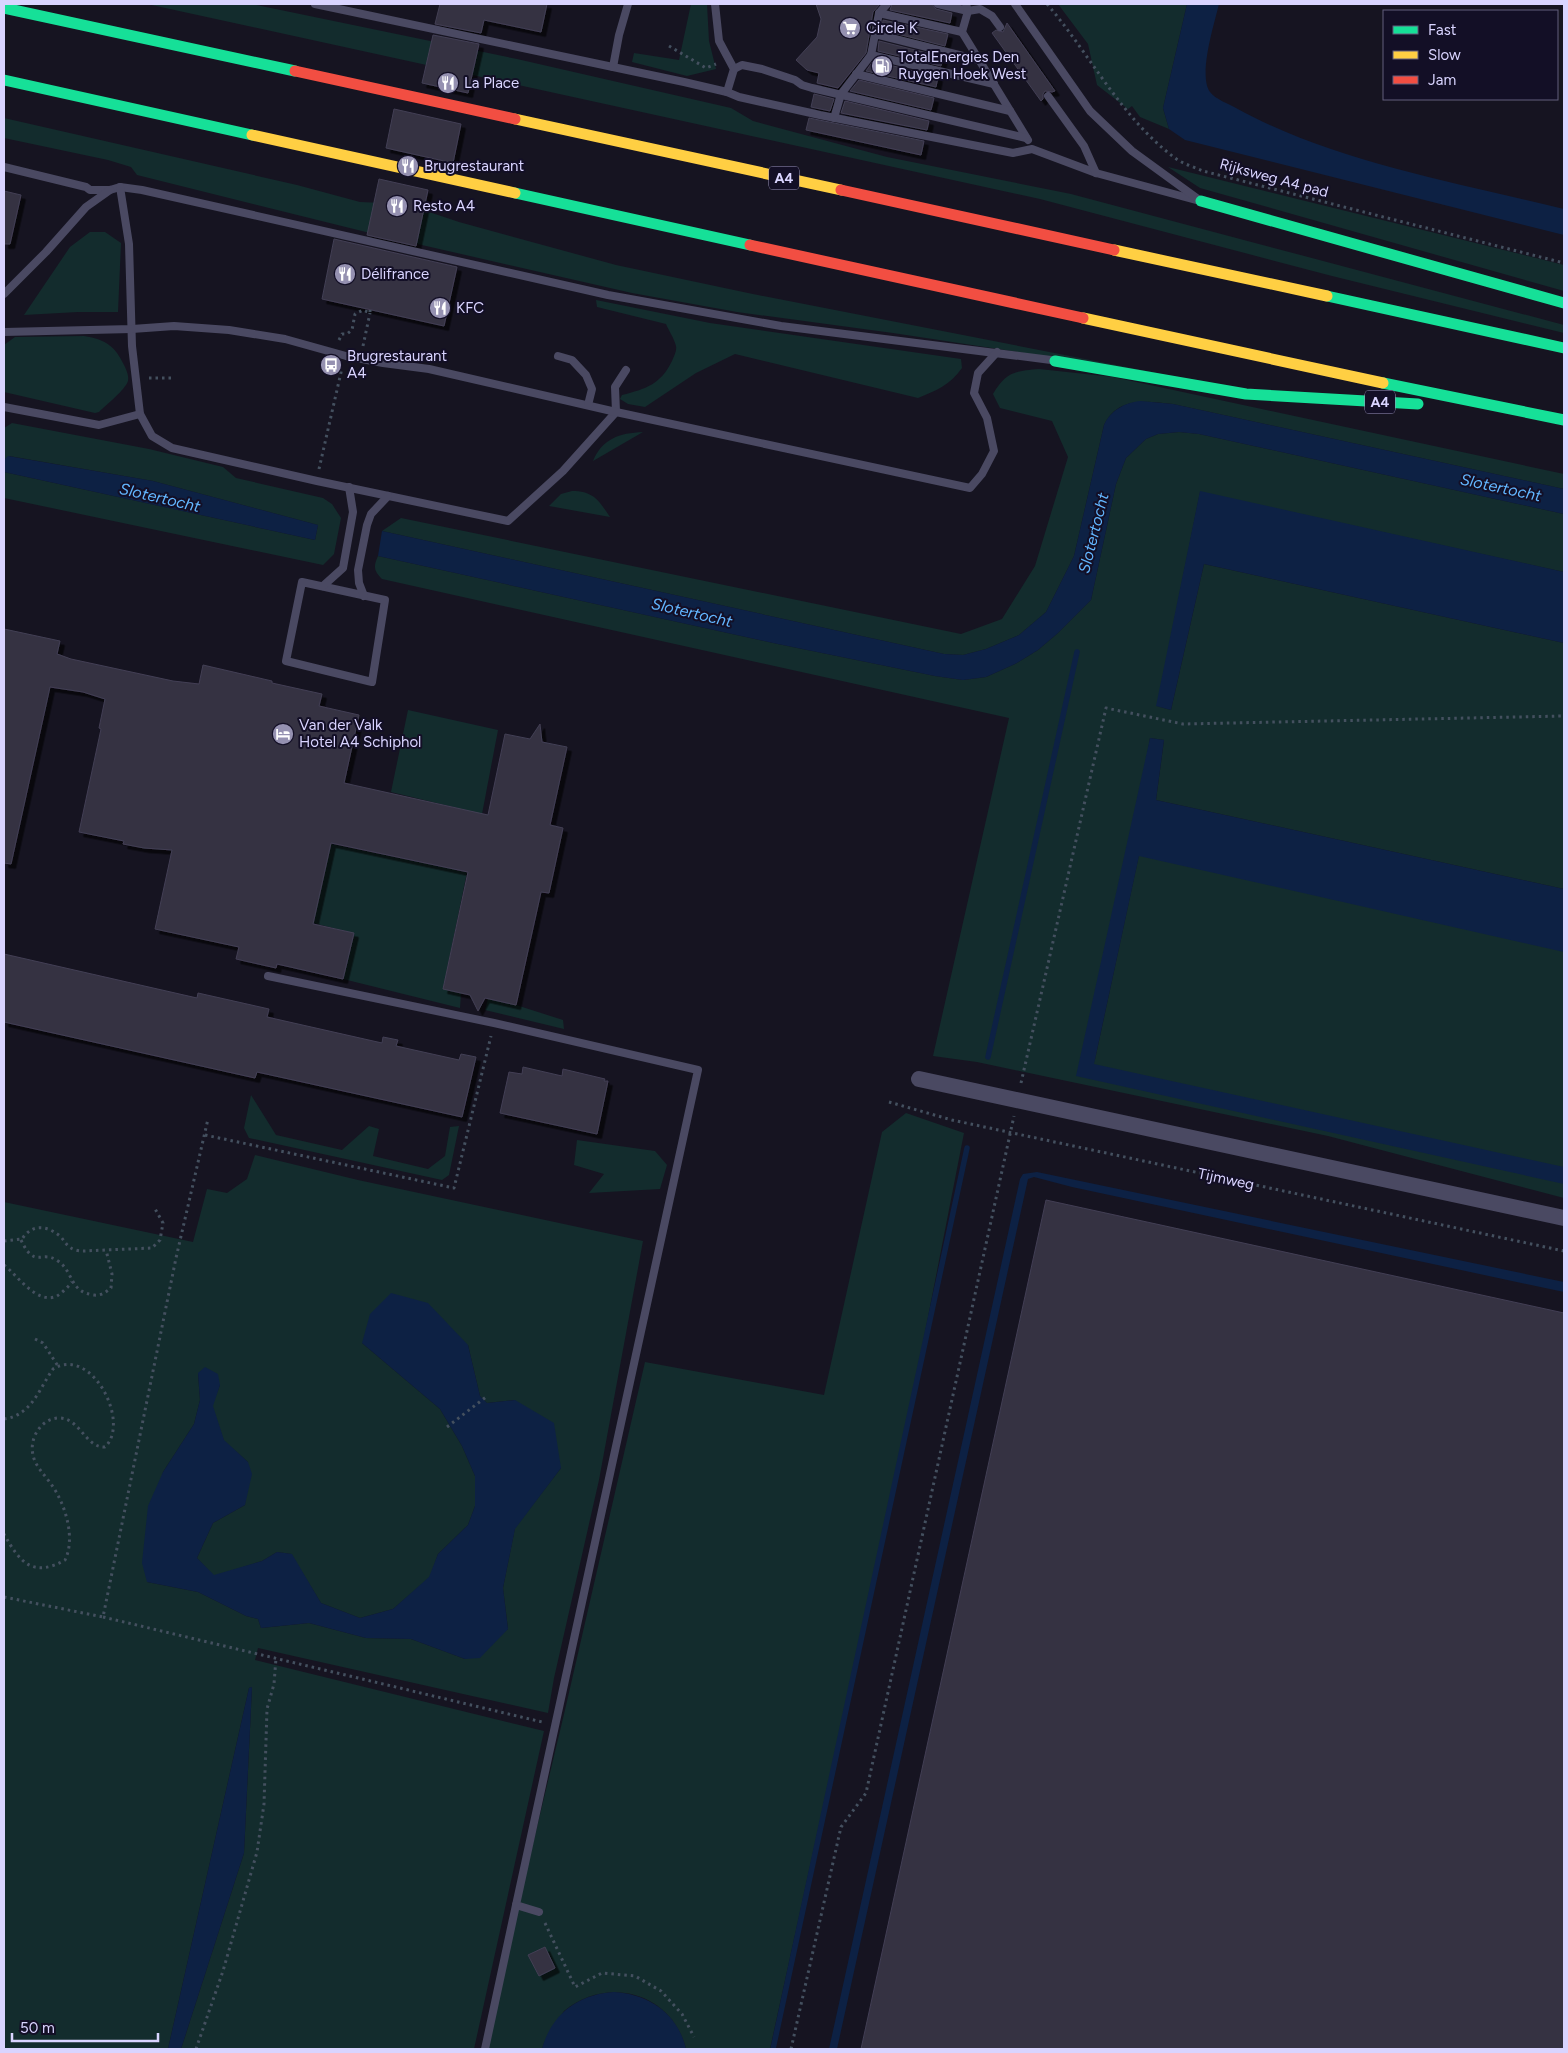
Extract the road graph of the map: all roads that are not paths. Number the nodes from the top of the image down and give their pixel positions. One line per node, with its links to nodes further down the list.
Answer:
1 (315, 4): 15 (lane)
2 (628, 4): 15 (lane)
3 (715, 4): 16 (lane)
4 (887, 4): 9 (lane)
5 (938, 4): 7 (lane)
6 (1015, 4): 31 (lane)
7 (967, 7): 10 (lane); 11 (lane)
8 (4, 8): 36 (highway, A4)
9 (879, 13): 11 (lane); 12 (lane)
10 (1000, 27)
11 (962, 32): 14 (lane)
12 (874, 34): 13 (lane); 14 (lane)
13 (870, 55): 17 (lane); 19 (lane)
14 (979, 60): 19 (lane)
15 (613, 67): 20 (lane)
16 (734, 69): 20 (lane); 21 (lane)
17 (856, 74): 21 (lane); 23 (lane)
18 (4, 80): 43 (highway, A4)
19 (994, 84): 23 (lane)
20 (727, 92): 24 (lane)
21 (841, 94): 24 (lane); 25 (lane)
22 (1048, 96): 28 (lane)
23 (1010, 111): 25 (lane)
24 (834, 118): 26 (lane)
25 (1026, 138): 26 (lane)
26 (1032, 149): 28 (lane)
27 (4, 167): 30 (lane, A4)
28 (1096, 173): 31 (lane)
29 (120, 188): 30 (lane, A4); 34 (lane); 37 (lane, A4)
30 (110, 190): 32 (lane, A4)
31 (1201, 201): 33 (highway)
32 (4, 294)
33 (1564, 303)
34 (132, 329): 35 (lane); 41 (lane); 45 (lane)
35 (4, 332)
36 (1564, 348)
37 (997, 352): 39 (lane, A4); 44 (lane)
38 (558, 356): 41 (lane)
39 (1055, 361): 43 (highway, A4)
40 (626, 370): 44 (lane)
41 (588, 405): 44 (lane)
42 (4, 407): 45 (lane)
43 (1515, 409): 46 (highway, A4)
44 (616, 412): 48 (lane)
45 (140, 414): 47 (lane)
46 (1564, 420)
47 (349, 487): 48 (lane); 49 (lane)
48 (388, 496): 50 (lane)
49 (323, 586): 50 (lane); 50 (lane)
50 (364, 596)
51 (268, 976): 54 (lane)
52 (919, 1079): 53 (street)
53 (1564, 1218)
54 (516, 1905): 55 (lane); 56 (lane)
55 (539, 1912)
56 (485, 2049)

